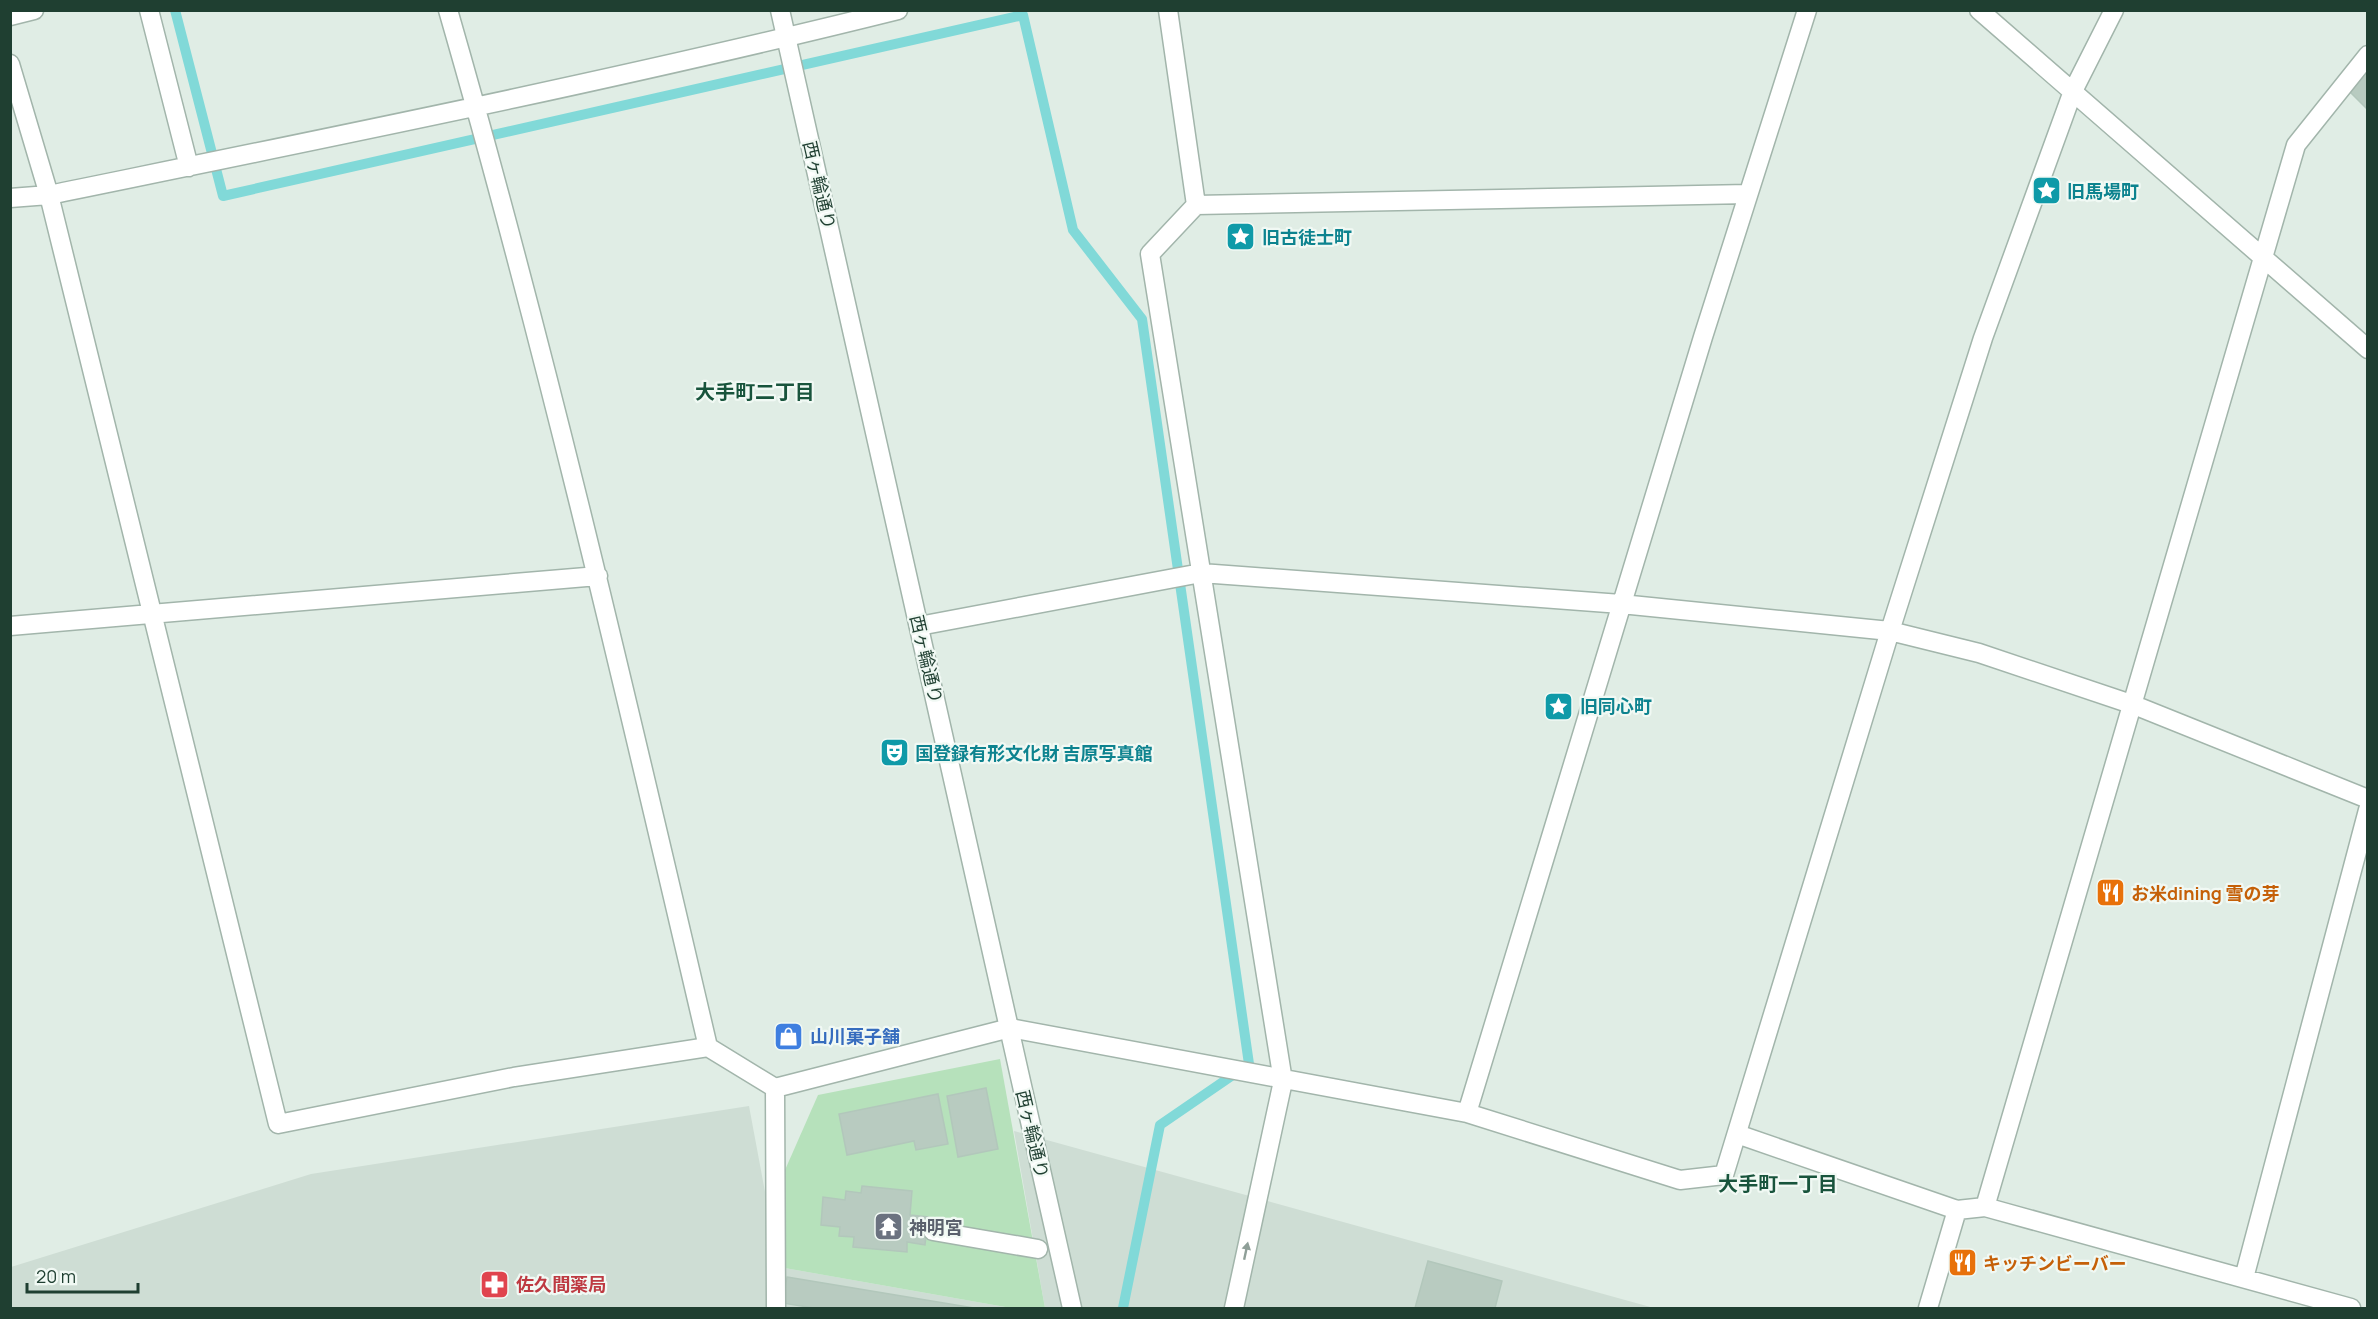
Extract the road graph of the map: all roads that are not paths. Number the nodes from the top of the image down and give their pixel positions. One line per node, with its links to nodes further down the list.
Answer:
1 (34, 10): 10 (street)
2 (149, 10): 16 (street)
3 (448, 10): 15 (street)
4 (780, 10): 11 (street, 西ヶ輪通り)
5 (898, 10): 11 (street)
6 (1168, 10): 20 (street)
7 (1807, 10): 17 (street)
8 (1979, 10): 14 (street)
9 (2114, 10): 14 (street)
10 (10, 16)
11 (787, 38): 15 (street); 28 (street, 西ヶ輪通り)
12 (2367, 56): 21 (street)
13 (10, 64): 18 (street)
14 (2073, 91): 21 (street); 29 (street)
15 (476, 107): 16 (street); 24 (street)
16 (189, 167): 18 (street)
17 (1748, 194): 20 (street); 25 (street)
18 (49, 195): 19 (street); 26 (street)
19 (10, 198)
20 (1196, 206): 23 (street)
21 (2264, 260): 22 (street); 30 (street)
22 (2367, 349)
23 (1201, 573): 25 (street); 28 (street); 35 (street)
24 (598, 576): 26 (street); 34 (street)
25 (1621, 604): 29 (street); 37 (street)
26 (151, 612): 27 (street); 34 (street)
27 (10, 626)
28 (919, 626): 33 (street, 西ヶ輪通り)
29 (1890, 631): 30 (street); 38 (street)
30 (2134, 705): 31 (street); 39 (street)
31 (2367, 799)
32 (2367, 810): 43 (street)
33 (1010, 1028): 35 (street); 36 (street); 45 (street, 西ヶ輪通り)
34 (708, 1047): 36 (street)
35 (1283, 1081): 37 (street); 46 (street, one-way to 35)
36 (775, 1089): 44 (street)
37 (1467, 1113): 38 (street)
38 (1737, 1134): 40 (street)
39 (1985, 1207): 40 (street); 43 (street)
40 (1957, 1210): 47 (street)
41 (933, 1231): 42 (street)
42 (1038, 1249)
43 (2244, 1278): 48 (street)
44 (776, 1308)
45 (1072, 1308)
46 (1234, 1308)
47 (1928, 1308)
48 (2351, 1308)

